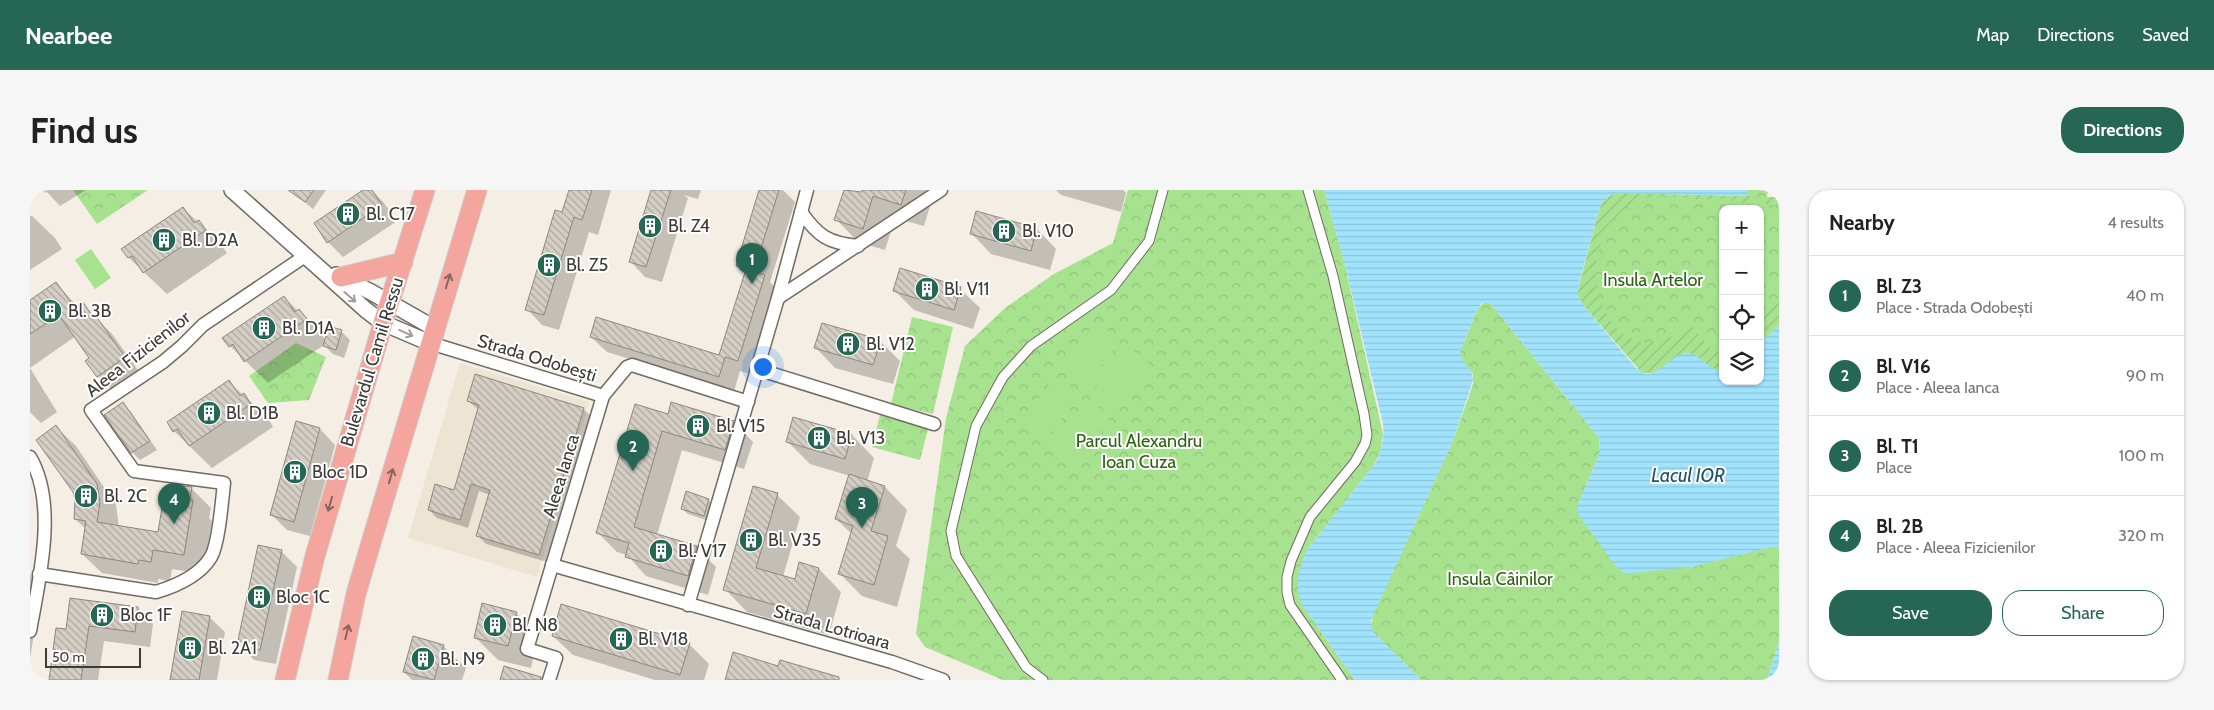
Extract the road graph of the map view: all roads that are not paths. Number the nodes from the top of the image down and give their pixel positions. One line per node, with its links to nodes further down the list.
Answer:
1 (232, 190): 10 (street)
2 (425, 190): 11 (main road, Bulevardul Camil Ressu)
3 (477, 190): 17 (main road, one-way to 3)
4 (807, 190): 8 (street)
5 (941, 190): 9 (street)
6 (1163, 190): 31 (street)
7 (1308, 190): 32 (street)
8 (801, 212): 9 (street); 14 (street)
9 (858, 246): 14 (street)
10 (305, 256): 12 (street); 24 (street, Aleea Fizicienilor)
11 (402, 262): 13 (main road); 15 (main road, Bulevardul Camil Ressu)
12 (318, 268): 13 (street); 16 (street, one-way to 16)
13 (341, 277): 15 (street)
14 (778, 298): 18 (street)
15 (390, 302): 16 (main road, Bulevardul Camil Ressu); 17 (street)
16 (384, 323): 17 (street, one-way to 17); 27 (main road, Bulevardul Camil Ressu, one-way to 27)
17 (437, 339): 19 (street, Strada Odobești); 28 (main road, one-way to 17)
18 (757, 369): 20 (street); 21 (street)
19 (603, 396): 20 (street, Strada Odobești); 23 (street, Aleea Ianca)
20 (748, 402): 25 (street)
21 (934, 424)
22 (30, 457): 24 (street)
23 (552, 565): 25 (street); 29 (street, Aleea Ianca)
24 (40, 574): 26 (street)
25 (688, 605): 30 (street, Strada Lotrioara)
26 (30, 630)
27 (285, 680)
28 (338, 680)
29 (549, 680)
30 (943, 680)
31 (1043, 680)
32 (1342, 680)

